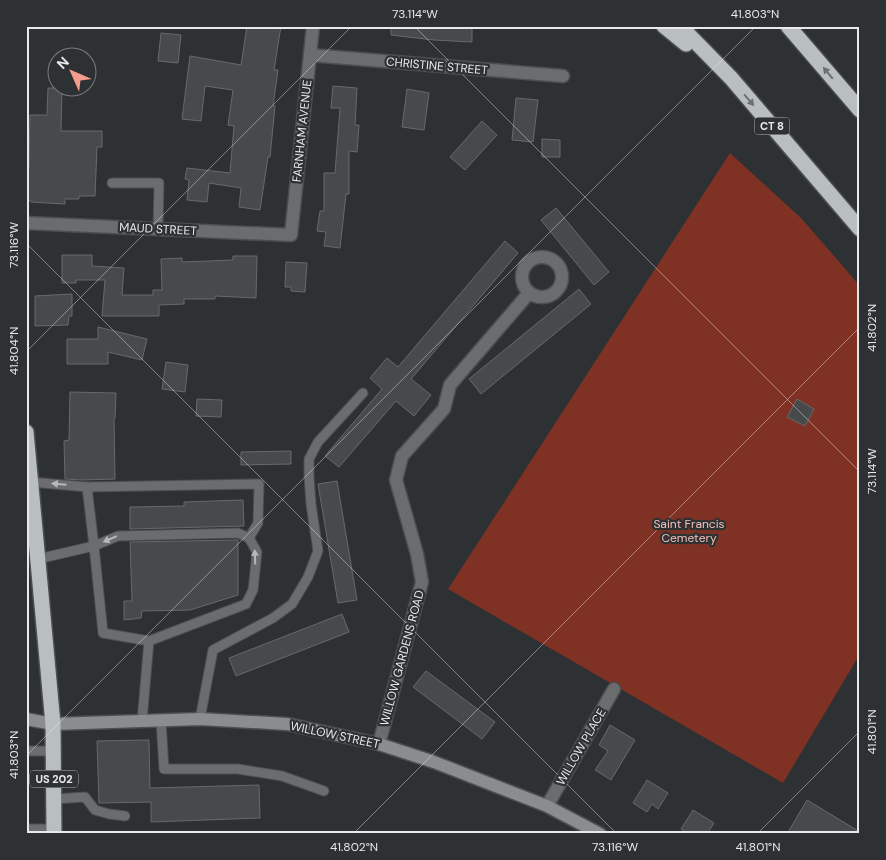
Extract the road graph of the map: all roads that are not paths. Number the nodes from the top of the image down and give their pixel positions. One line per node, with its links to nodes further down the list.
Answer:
1 (313, 26): 5 (street, FARNHAM AVENUE)
2 (664, 26): 7 (highway)
3 (680, 26): 7 (highway, CT 8)
4 (788, 26): 8 (highway, one-way to 4)
5 (310, 55): 6 (street, CHRISTINE STREET); 13 (street, FARNHAM AVENUE)
6 (563, 76)
7 (731, 78): 12 (highway, CT 8, one-way to 12)
8 (860, 110)
9 (112, 183): 11 (lane)
10 (26, 223): 11 (street, MAUD STREET)
11 (158, 229): 13 (street, MAUD STREET)
12 (860, 229)
13 (291, 235)
14 (529, 293): 29 (street, WILLOW GARDENS ROAD)
15 (363, 393): 25 (lane)
16 (26, 432): 17 (highway, US 202)
17 (31, 482): 18 (lane, one-way to 17); 21 (highway, US 202)
18 (87, 487): 19 (lane); 20 (lane)
19 (250, 538): 20 (lane, one-way to 20); 22 (lane, one-way to 19)
20 (94, 546): 21 (lane); 22 (lane)
21 (38, 559): 28 (highway, US 202)
22 (149, 641): 27 (lane)
23 (614, 689): 34 (street, WILLOW PLACE)
24 (26, 719): 28 (main road, WILLOW STREET)
25 (200, 720): 26 (main road, WILLOW STREET); 29 (main road, WILLOW STREET)
26 (161, 721): 27 (main road, WILLOW STREET); 32 (lane)
27 (142, 722): 28 (main road, WILLOW STREET)
28 (53, 724): 31 (highway, US 202)
29 (380, 744): 34 (main road, WILLOW STREET)
30 (26, 751): 31 (lane)
31 (54, 751): 33 (highway, US 202)
32 (324, 791)
33 (54, 799): 35 (lane); 37 (highway, US 202)
34 (547, 806): 38 (main road, WILLOW STREET)
35 (125, 816)
36 (26, 829): 37 (lane)
37 (54, 831)
38 (600, 834)

